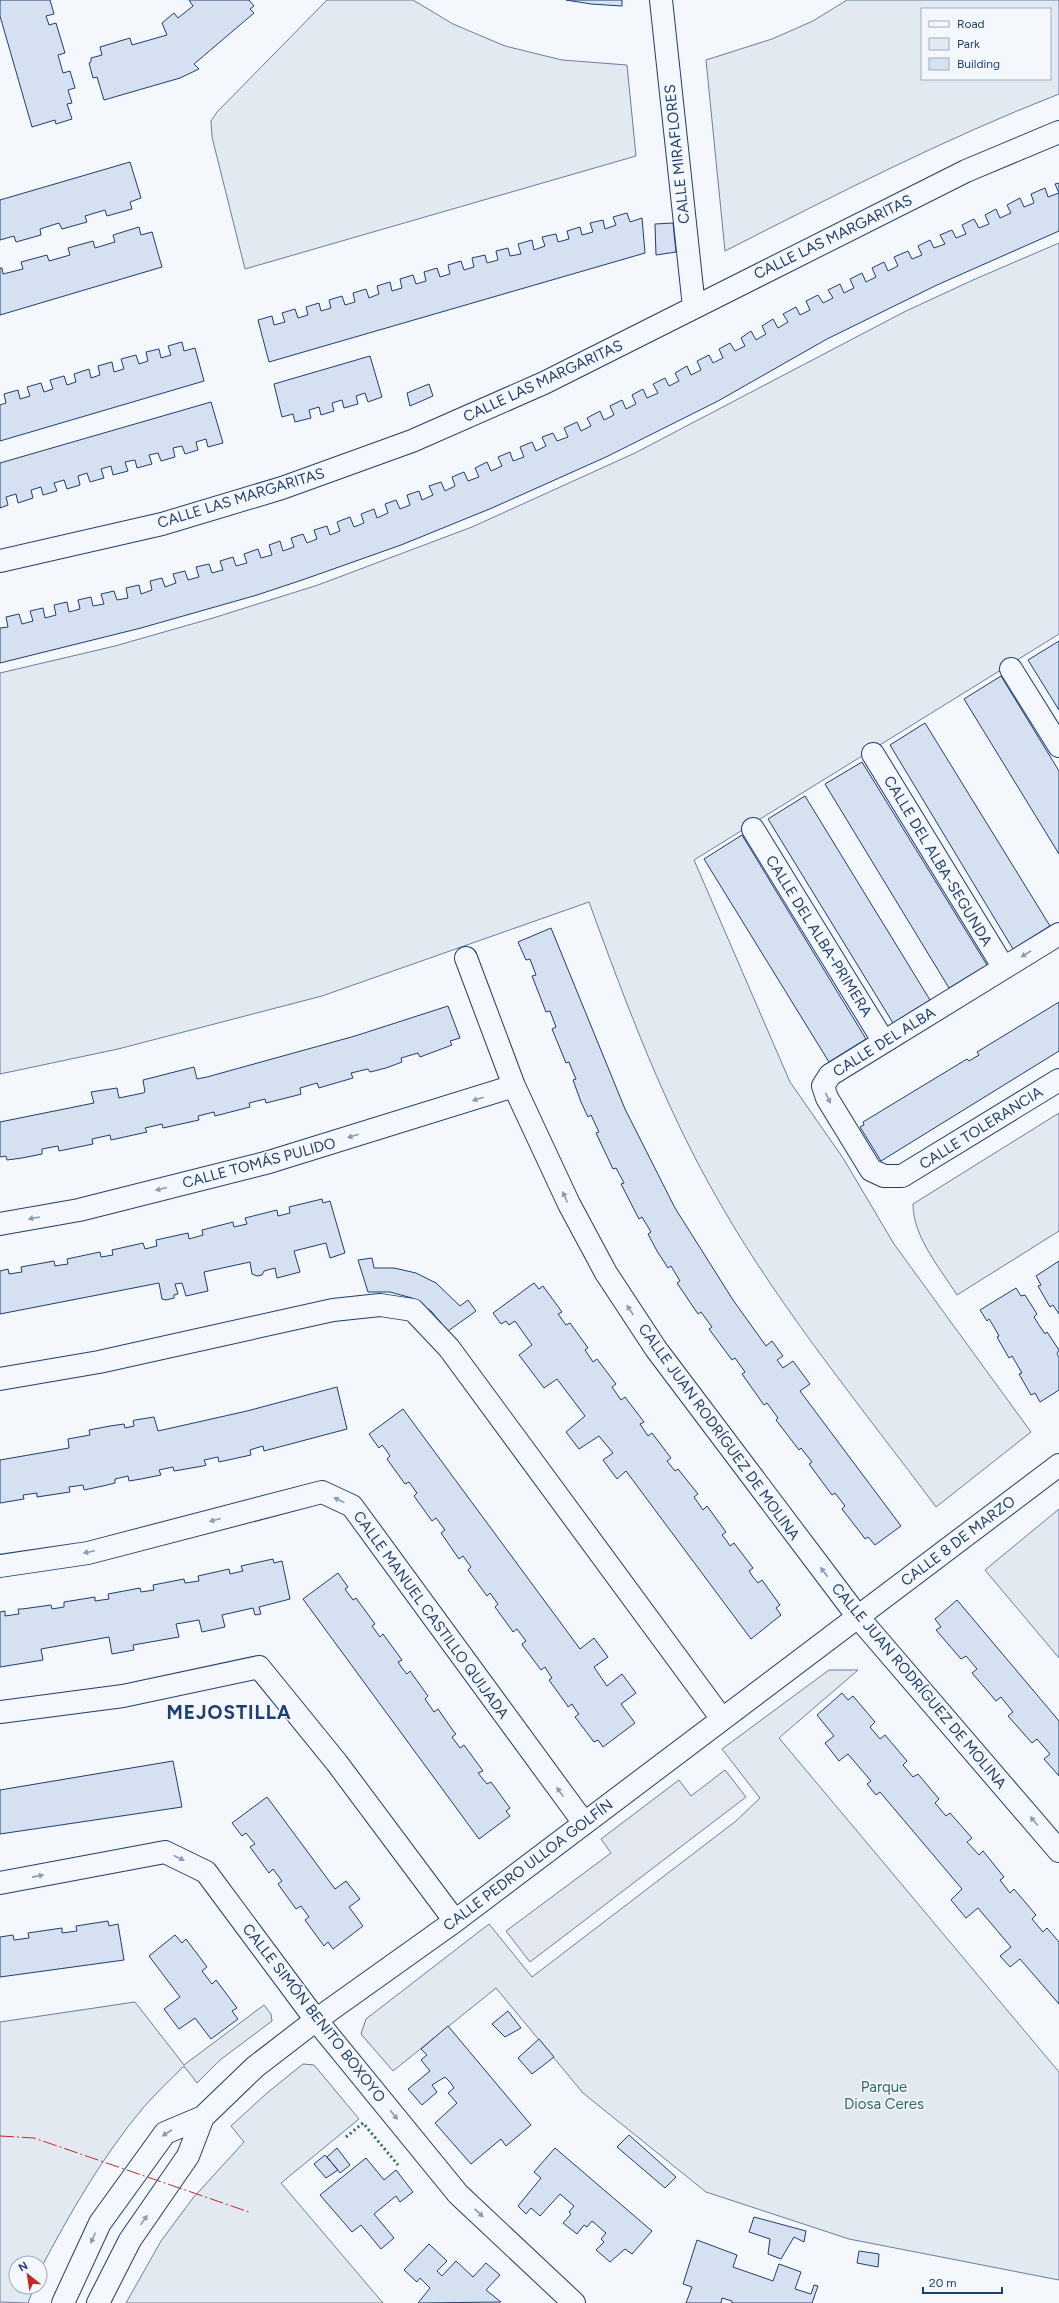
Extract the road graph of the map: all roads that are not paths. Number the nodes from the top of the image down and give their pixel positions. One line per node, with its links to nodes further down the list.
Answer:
1 (661, 0): 3 (street, CALLE MIRAFLORES)
2 (1059, 132): 3 (street, CALLE LAS MARGARITAS)
3 (694, 307): 4 (street, CALLE LAS MARGARITAS)
4 (0, 561)
5 (1011, 669): 6 (street)
6 (1059, 746)
7 (873, 754): 11 (street, CALLE DEL ALBA-SEGUNDA)
8 (753, 829): 12 (street, CALLE DEL ALBA-PRIMERA)
9 (1059, 934): 11 (street, CALLE DEL ALBA, one-way to 11)
10 (466, 958): 14 (street, CALLE JUAN RODRÍGUEZ DE MOLINA)
11 (1004, 968): 12 (street, CALLE DEL ALBA)
12 (884, 1042): 15 (street, CALLE DEL ALBA, one-way to 15)
13 (1059, 1080): 15 (street, CALLE TOLERANCIA)
14 (514, 1086): 16 (street, CALLE TOMÁS PULIDO, one-way to 16); 20 (street, CALLE JUAN RODRÍGUEZ DE MOLINA, one-way to 14)
15 (902, 1176)
16 (0, 1224)
17 (0, 1379): 22 (street)
18 (1059, 1465): 20 (street, CALLE 8 DE MARZO)
19 (0, 1566): 23 (street, CALLE MANUEL CASTILLO QUIJADA, one-way to 19)
20 (858, 1617): 22 (street, CALLE PEDRO ULLOA GOLFÍN); 24 (street, CALLE JUAN RODRÍGUEZ DE MOLINA, one-way to 20)
21 (0, 1712): 26 (street)
22 (722, 1719): 23 (street, CALLE PEDRO ULLOA GOLFÍN)
23 (584, 1823): 26 (street, CALLE PEDRO ULLOA GOLFÍN)
24 (1059, 1851)
25 (0, 1883): 27 (street, CALLE SIMÓN BENITO BOXOYO, one-way to 27)
26 (455, 1921): 27 (street, CALLE PEDRO ULLOA GOLFÍN)
27 (316, 2020): 28 (street, CALLE PEDRO ULLOA GOLFÍN); 31 (street, CALLE SIMÓN BENITO BOXOYO, one-way to 31)
28 (203, 2117): 29 (street, CALLE PEDRO ULLOA GOLFÍN, one-way to 29); 30 (street, CALLE PEDRO ULLOA GOLFÍN, one-way to 28)
29 (63, 2303)
30 (98, 2303)
31 (574, 2303)

